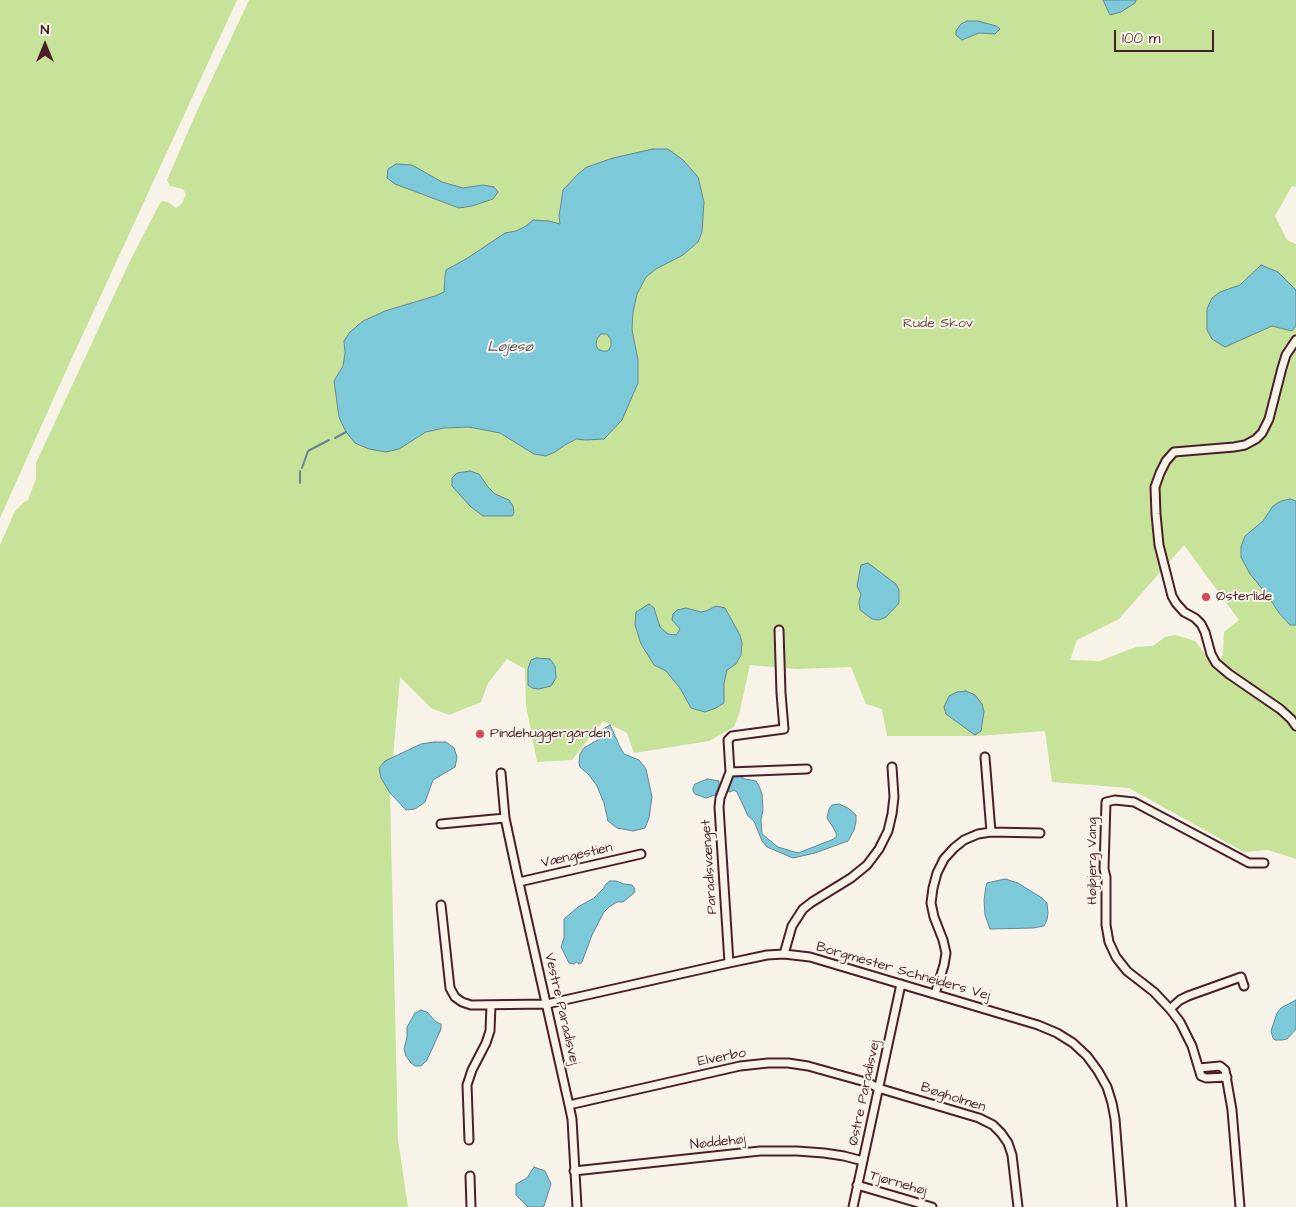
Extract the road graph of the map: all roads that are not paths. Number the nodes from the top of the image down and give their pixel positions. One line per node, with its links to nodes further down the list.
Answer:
1 (1296, 340): 3 (street)
2 (779, 630): 7 (street, Paradisvænget)
3 (1296, 726)
4 (984, 757): 11 (street)
5 (892, 767): 17 (street)
6 (806, 769): 7 (street)
7 (730, 772): 18 (street, Paradisvænget)
8 (501, 773): 9 (street, Vestre Paradisvej)
9 (505, 818): 10 (street); 15 (street, Vestre Paradisvej)
10 (441, 824)
11 (991, 832): 12 (street); 21 (street)
12 (1040, 833)
13 (641, 854): 15 (street, Vængestien)
14 (1264, 863): 24 (street, Højbjerg Vang)
15 (519, 882): 22 (street, Vestre Paradisvej)
16 (441, 905): 23 (street, Borgmester Schneiders Vej)
17 (784, 954): 18 (street, Borgmester Schneiders Vej); 19 (street, Borgmester Schneiders Vej)
18 (729, 963): 22 (street, Borgmester Schneiders Vej)
19 (901, 984): 21 (street, Borgmester Schneiders Vej); 27 (street, Østre Paradisvej)
20 (1244, 986): 24 (street)
21 (936, 994): 39 (street, Borgmester Schneiders Vej)
22 (547, 1004): 23 (street, Borgmester Schneiders Vej); 28 (street, Vestre Paradisvej)
23 (491, 1005): 29 (street)
24 (1170, 1009): 25 (street, Højbjerg Vang)
25 (1199, 1068): 26 (street); 26 (street)
26 (1227, 1077): 40 (street)
27 (878, 1088): 28 (street, Elverbo); 30 (street, Østre Paradisvej); 38 (street, Bøgholmen)
28 (569, 1105): 31 (street, Vestre Paradisvej)
29 (469, 1140)
30 (863, 1160): 31 (street, Nøddehøj); 33 (street, Østre Paradisvej)
31 (574, 1171): 35 (street, Vestre Paradisvej)
32 (470, 1176): 34 (street)
33 (857, 1185): 36 (street, Østre Paradisvej); 37 (street, Tjørnehøj)
34 (471, 1207)
35 (576, 1207)
36 (853, 1207)
37 (932, 1207)
38 (1018, 1207)
39 (1122, 1207)
40 (1240, 1207)

